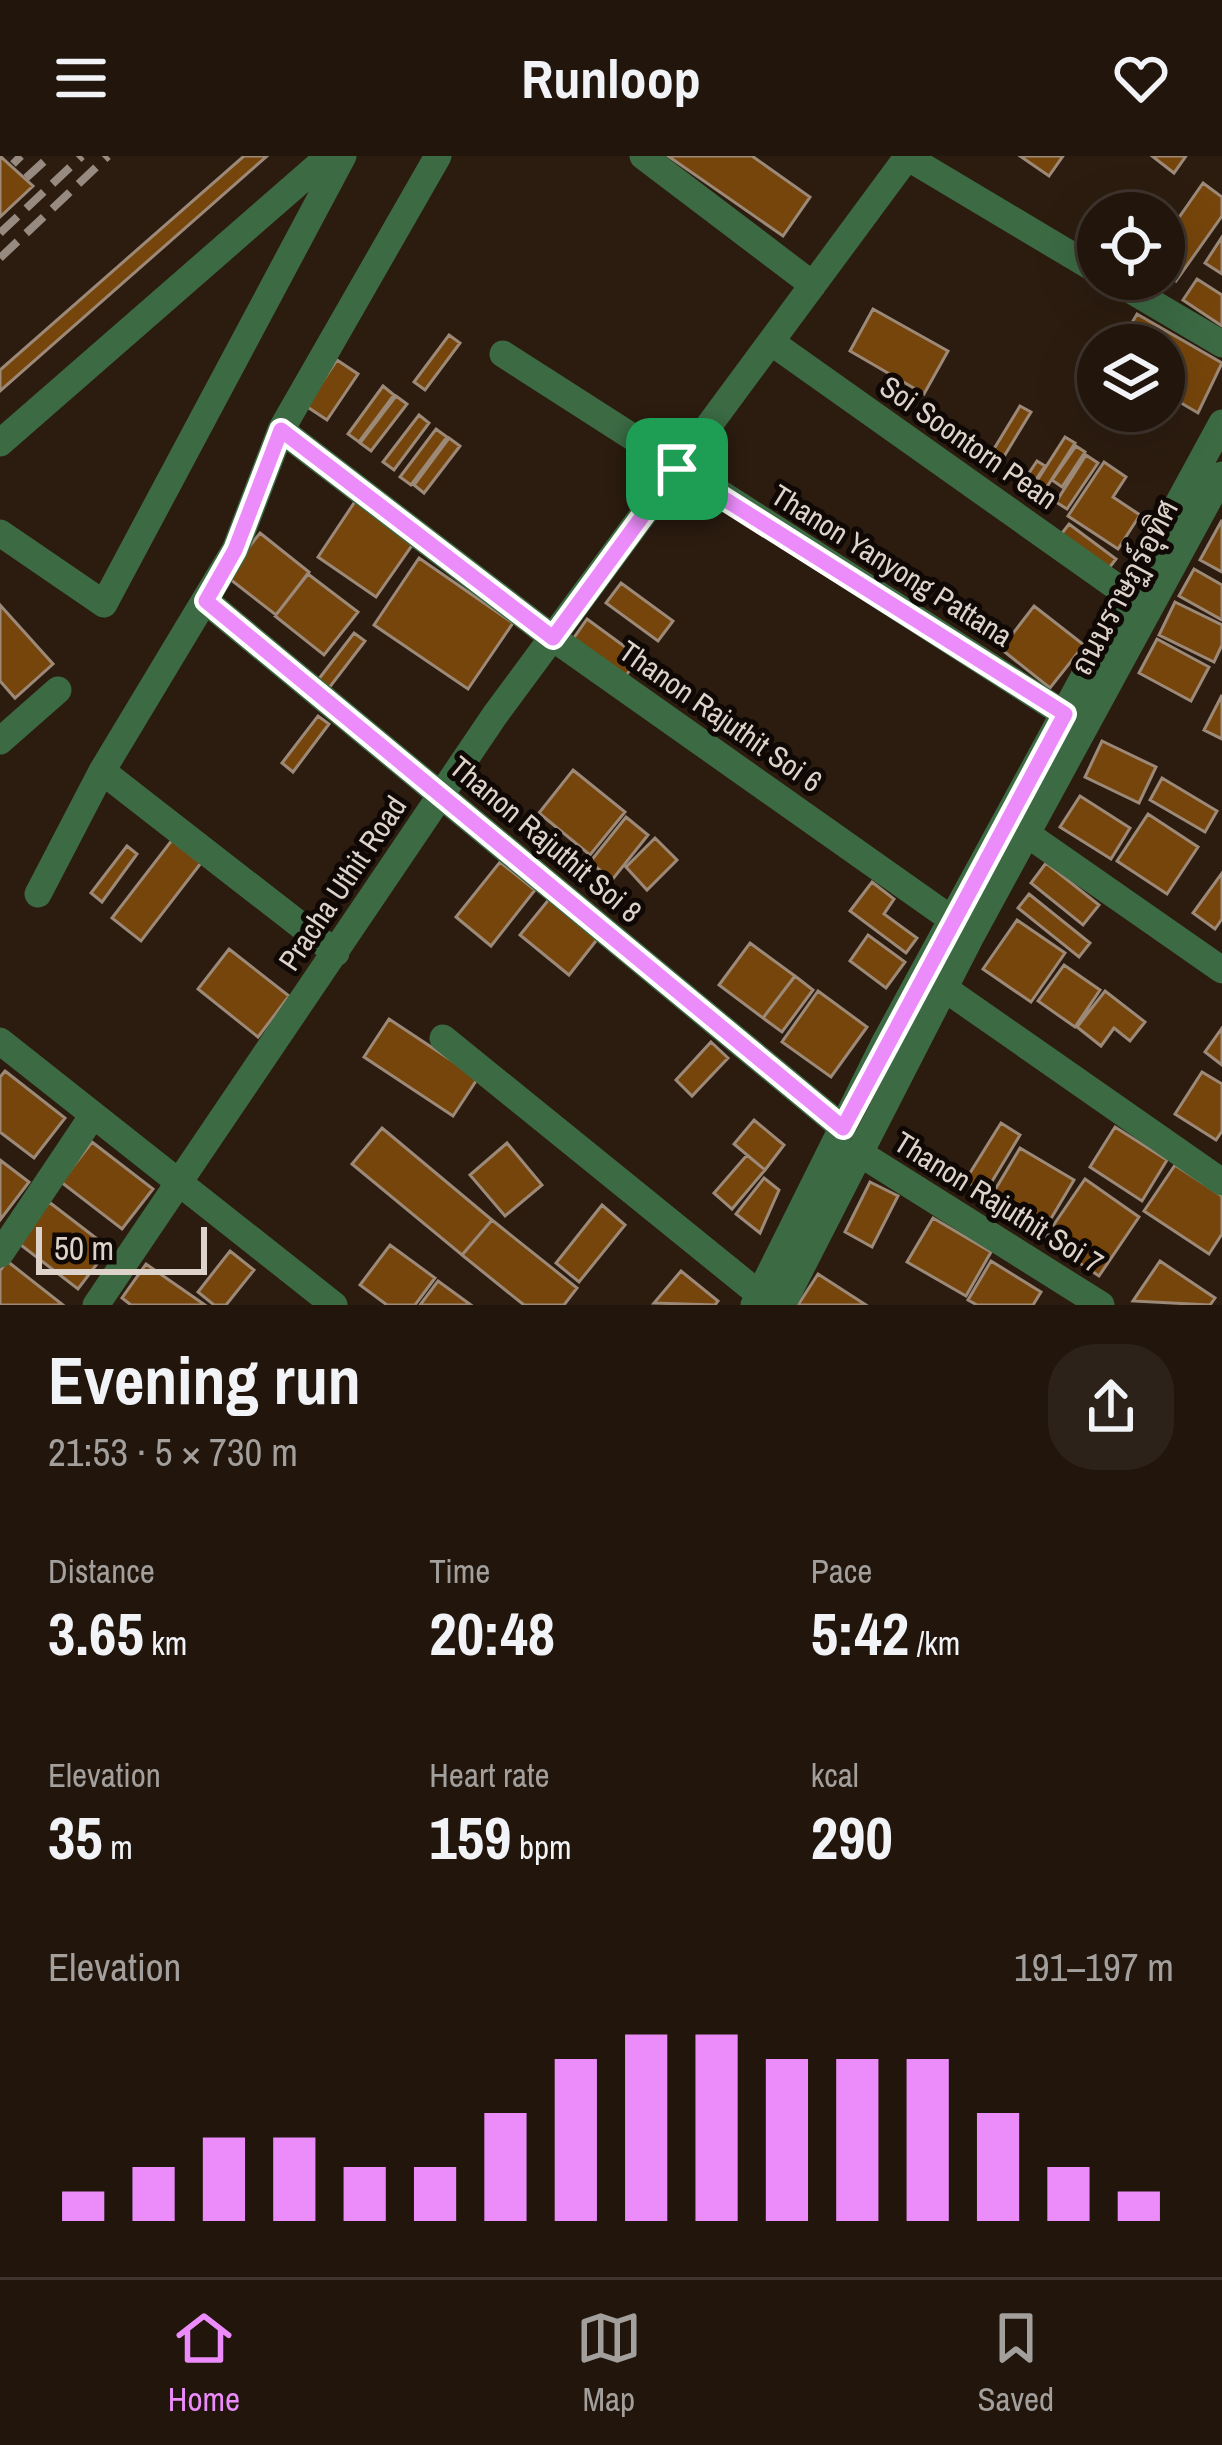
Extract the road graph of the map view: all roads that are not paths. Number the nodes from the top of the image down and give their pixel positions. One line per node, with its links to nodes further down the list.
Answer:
1 (329, 156): 14 (street)
2 (344, 156): 17 (street)
3 (438, 156): 13 (street)
4 (644, 156): 7 (street)
5 (908, 156): 6 (street); 7 (street, Pracha Uthit Road)
6 (1077, 258)
7 (814, 285): 9 (street, Pracha Uthit Road)
8 (1148, 300): 10 (street)
9 (771, 342): 15 (street, Pracha Uthit Road); 18 (street, Soi Soontorn Pean)
10 (1222, 344)
11 (503, 354): 15 (street, Thanon Yanyong Pattana)
12 (1222, 423): 18 (street)
13 (281, 430): 19 (street); 20 (street, Thanon Rajuthit Soi 6)
14 (0, 443)
15 (677, 469): 20 (street, Pracha Uthit Road); 22 (street, Thanon Yanyong Pattana)
16 (1221, 478): 22 (street, ถนนราษฏร์อุทิศ)
17 (0, 533)
18 (1129, 595): 22 (street)
19 (206, 601): 24 (street); 25 (street, Thanon Rajuthit Soi 8)
20 (553, 638): 25 (street, Pracha Uthit Road); 28 (street, Thanon Rajuthit Soi 6)
21 (58, 690): 23 (street)
22 (1076, 720): 26 (street, ถนนราษฏร์อุทิศ); 28 (street)
23 (5, 725)
24 (101, 771): 27 (street); 29 (street)
25 (441, 796): 29 (street, Pracha Uthit Road); 35 (street, Thanon Rajuthit Soi 8)
26 (1027, 834): 30 (street); 31 (street, ถนนราษฏร์อุทิศ)
27 (38, 894)
28 (954, 921): 35 (street)
29 (336, 953): 37 (street, Pracha Uthit Road)
30 (1222, 970)
31 (944, 988): 36 (street, ถนนราษฏร์อุทิศ); 38 (street)
32 (443, 1039): 40 (street)
33 (0, 1041): 34 (street)
34 (93, 1115): 37 (street); 39 (street)
35 (843, 1128): 40 (street)
36 (861, 1154): 40 (street, ถนนราษฏร์อุทิศ); 43 (street, Thanon Rajuthit Soi 7)
37 (180, 1180): 41 (street, Pracha Uthit Road); 42 (street)
38 (1222, 1182)
39 (0, 1253)
40 (765, 1302)
41 (96, 1305)
42 (334, 1305)
43 (1101, 1305)

